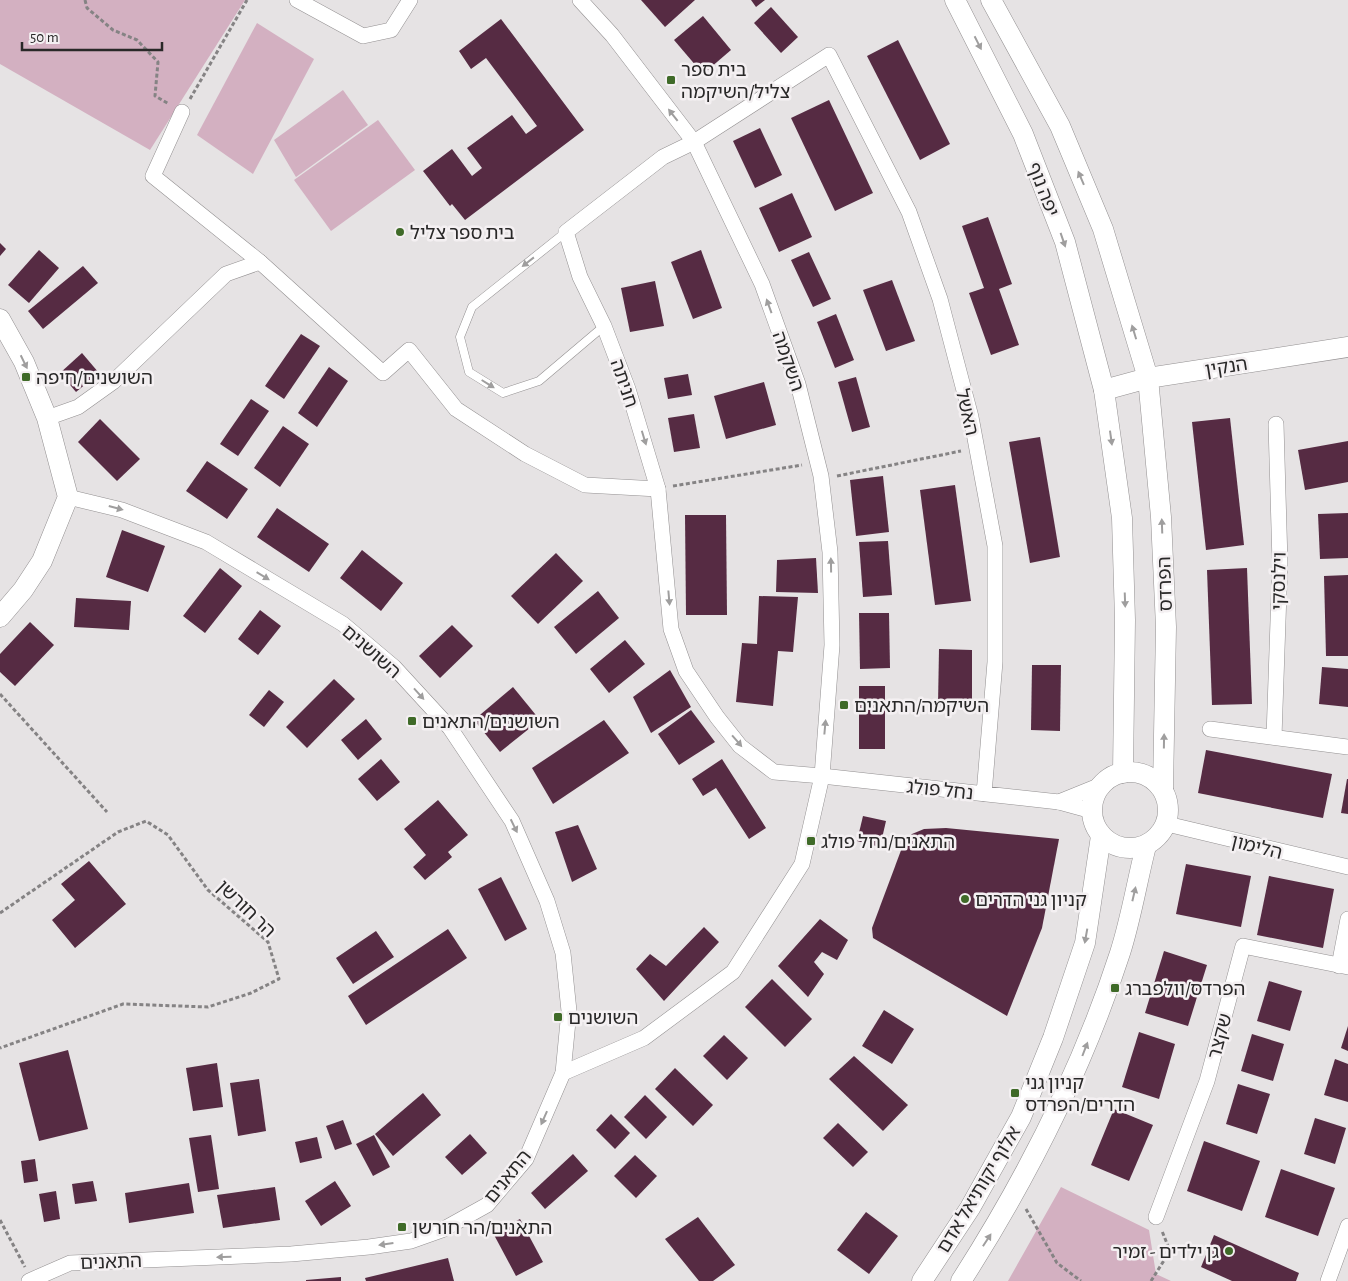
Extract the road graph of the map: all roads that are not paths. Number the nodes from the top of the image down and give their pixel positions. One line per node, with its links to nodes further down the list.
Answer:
1 (297, 0): 2 (street)
2 (410, 0)
3 (580, 0): 7 (street, השקמה, one-way to 3)
4 (955, 0): 14 (street, יפה נוף, one-way to 14)
5 (991, 0): 13 (street, יפה נוף, one-way to 5)
6 (182, 112): 9 (street)
7 (694, 142): 8 (street); 24 (street, השקמה, one-way to 7); 27 (street, האשל)
8 (566, 232): 11 (street, חניתה); 11 (lane, one-way to 11)
9 (260, 262): 15 (street); 17 (street)
10 (0, 319): 15 (street, one-way to 15)
11 (604, 326): 17 (street, חניתה, one-way to 17)
12 (1348, 346): 13 (street, הנקין)
13 (1148, 378): 14 (street, הנקין); 26 (street, הפרדס, one-way to 13)
14 (1104, 390): 23 (street, one-way to 23)
15 (47, 418): 18 (street)
16 (1276, 424): 21 (street, וילנסקי)
17 (658, 489): 24 (street, חניתה, one-way to 24)
18 (68, 496): 19 (street); 36 (street, השושנים, one-way to 36)
19 (0, 616)
20 (1210, 729): 21 (street)
21 (1274, 737): 22 (street)
22 (1348, 747)
23 (1123, 773): 25 (street); 26 (street)
24 (822, 776): 27 (street, נחל פולג); 36 (street)
25 (1101, 785): 28 (street, נחל פולג); 29 (street)
26 (1163, 789): 30 (street)
27 (984, 794): 28 (street, נחל פולג)
28 (1059, 802): 29 (street, נחל פולג)
29 (1092, 811): 31 (street)
30 (1167, 824): 32 (street); 33 (street, הלימון)
31 (1101, 836): 32 (street); 40 (street, אלוף יקותיאל אדם, one-way to 40)
32 (1146, 846): 41 (street, אלוף יקותיאל אדם, one-way to 32)
33 (1348, 868)
34 (1348, 919): 35 (street, שקצר)
35 (1344, 966): 37 (street, שקצר)
36 (564, 1073): 39 (street, התאנים, one-way to 39)
37 (1156, 1217)
38 (1348, 1226): 42 (street)
39 (30, 1280)
40 (922, 1281)
41 (961, 1281)
42 (1328, 1281)

